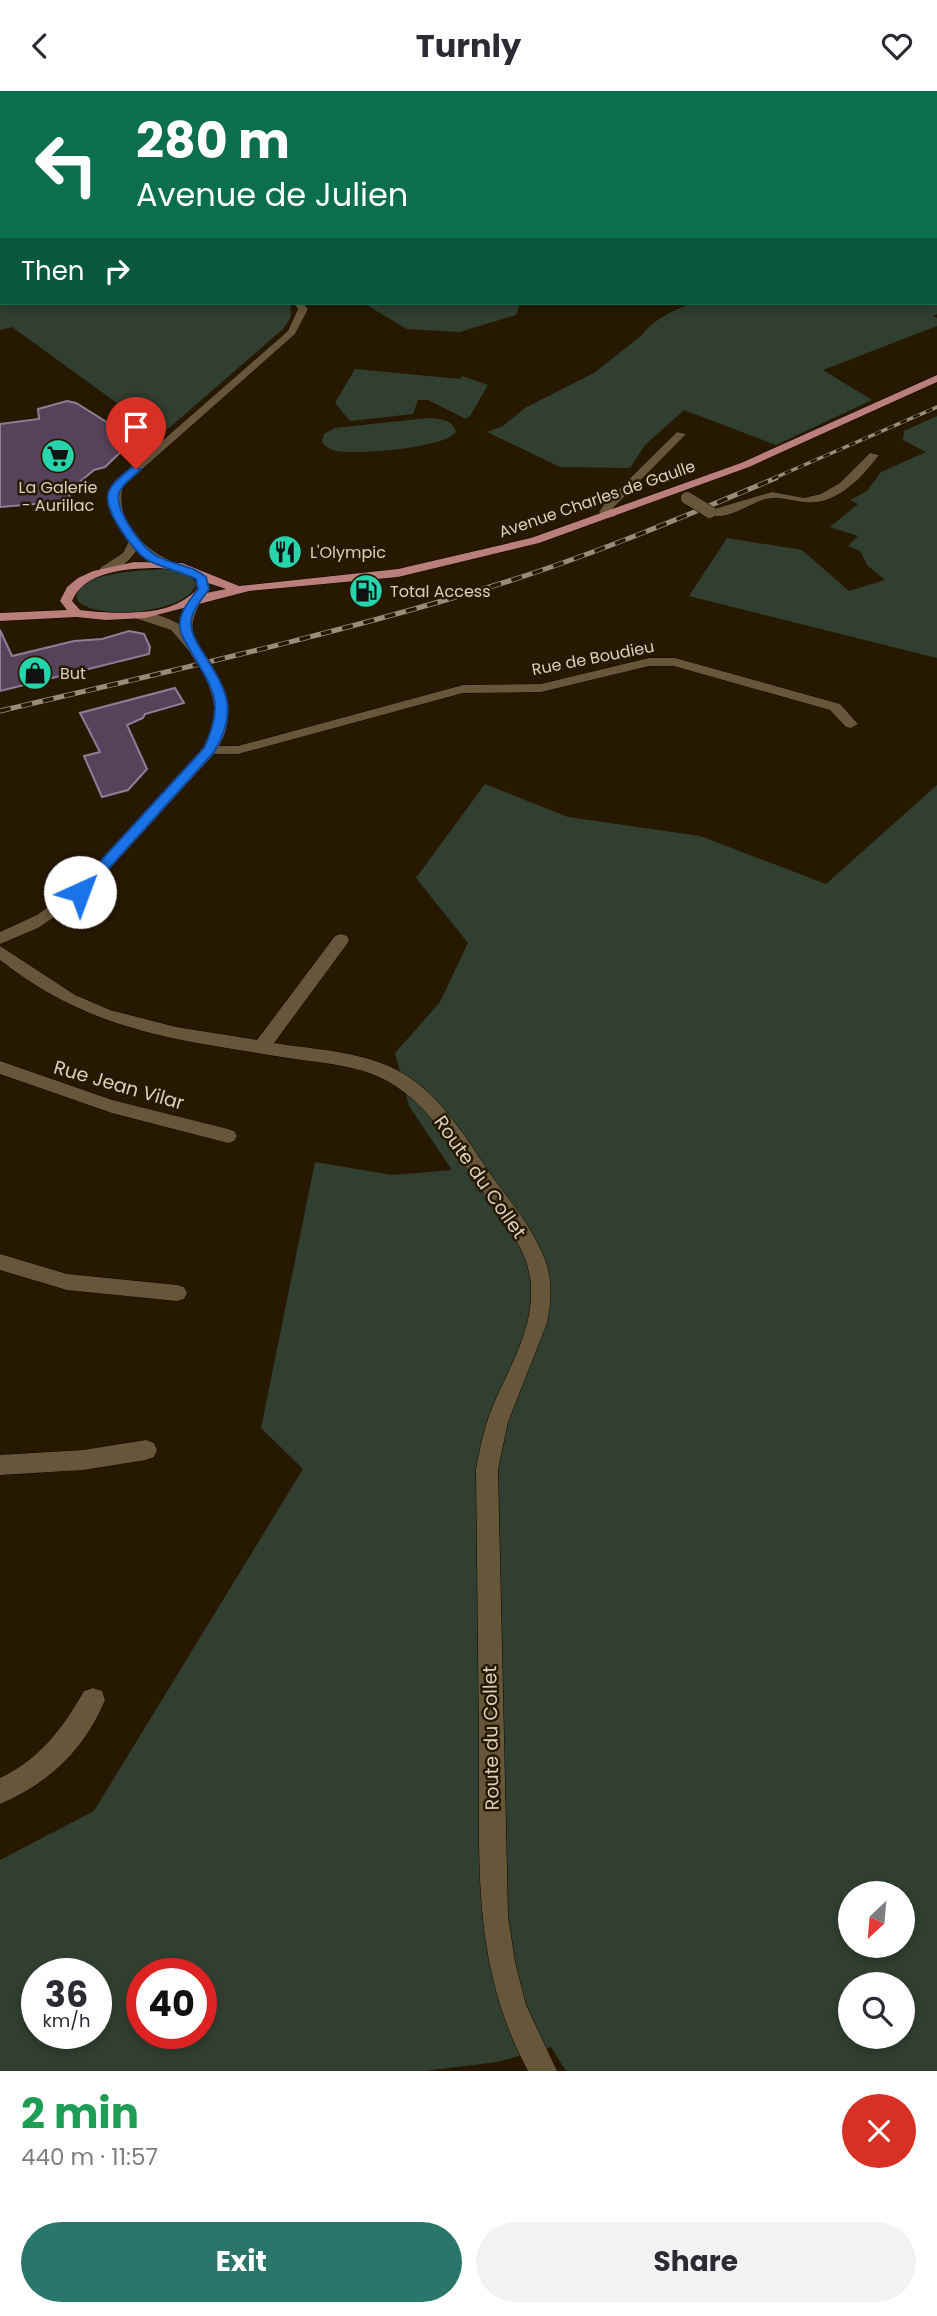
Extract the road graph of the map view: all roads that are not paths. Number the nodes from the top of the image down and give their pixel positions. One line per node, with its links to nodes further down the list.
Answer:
1 (300, 305): 7 (street)
2 (937, 378): 5 (main road, Avenue Charles de Gaulle)
3 (681, 434): 6 (street)
4 (874, 455): 5 (street, bridge)
5 (673, 493): 6 (main road, Avenue Charles de Gaulle)
6 (610, 515): 11 (main road, Avenue Charles de Gaulle)
7 (134, 543): 8 (street); 9 (street)
8 (169, 565): 9 (main road); 10 (main road, Avenue Charles de Gaulle)
9 (104, 571): 12 (main road)
10 (201, 577): 11 (main road, Avenue Charles de Gaulle); 13 (main road)
11 (249, 587): 13 (main road, Avenue Charles de Gaulle)
12 (66, 594): 14 (main road); 15 (main road)
13 (196, 600): 16 (main road, Avenue Charles de Gaulle); 18 (street)
14 (76, 613): 15 (main road); 16 (main road, Avenue Charles de Gaulle)
15 (15, 615): 17 (main road)
16 (132, 615): 18 (street)
17 (0, 617)
18 (186, 634): 20 (street, bridge)
19 (851, 724): 20 (street, Rue de Boudieu)
20 (209, 750): 22 (street)
21 (341, 940): 23 (street)
22 (1, 952): 23 (street, Route du Collet)
23 (262, 1047): 32 (street, Route du Collet)
24 (0, 1067): 25 (street, Rue Jean Vilar)
25 (228, 1136)
26 (0, 1262): 27 (street)
27 (177, 1293)
28 (146, 1450): 29 (street)
29 (0, 1465)
30 (93, 1700): 31 (street)
31 (0, 1791)
32 (542, 2071)

